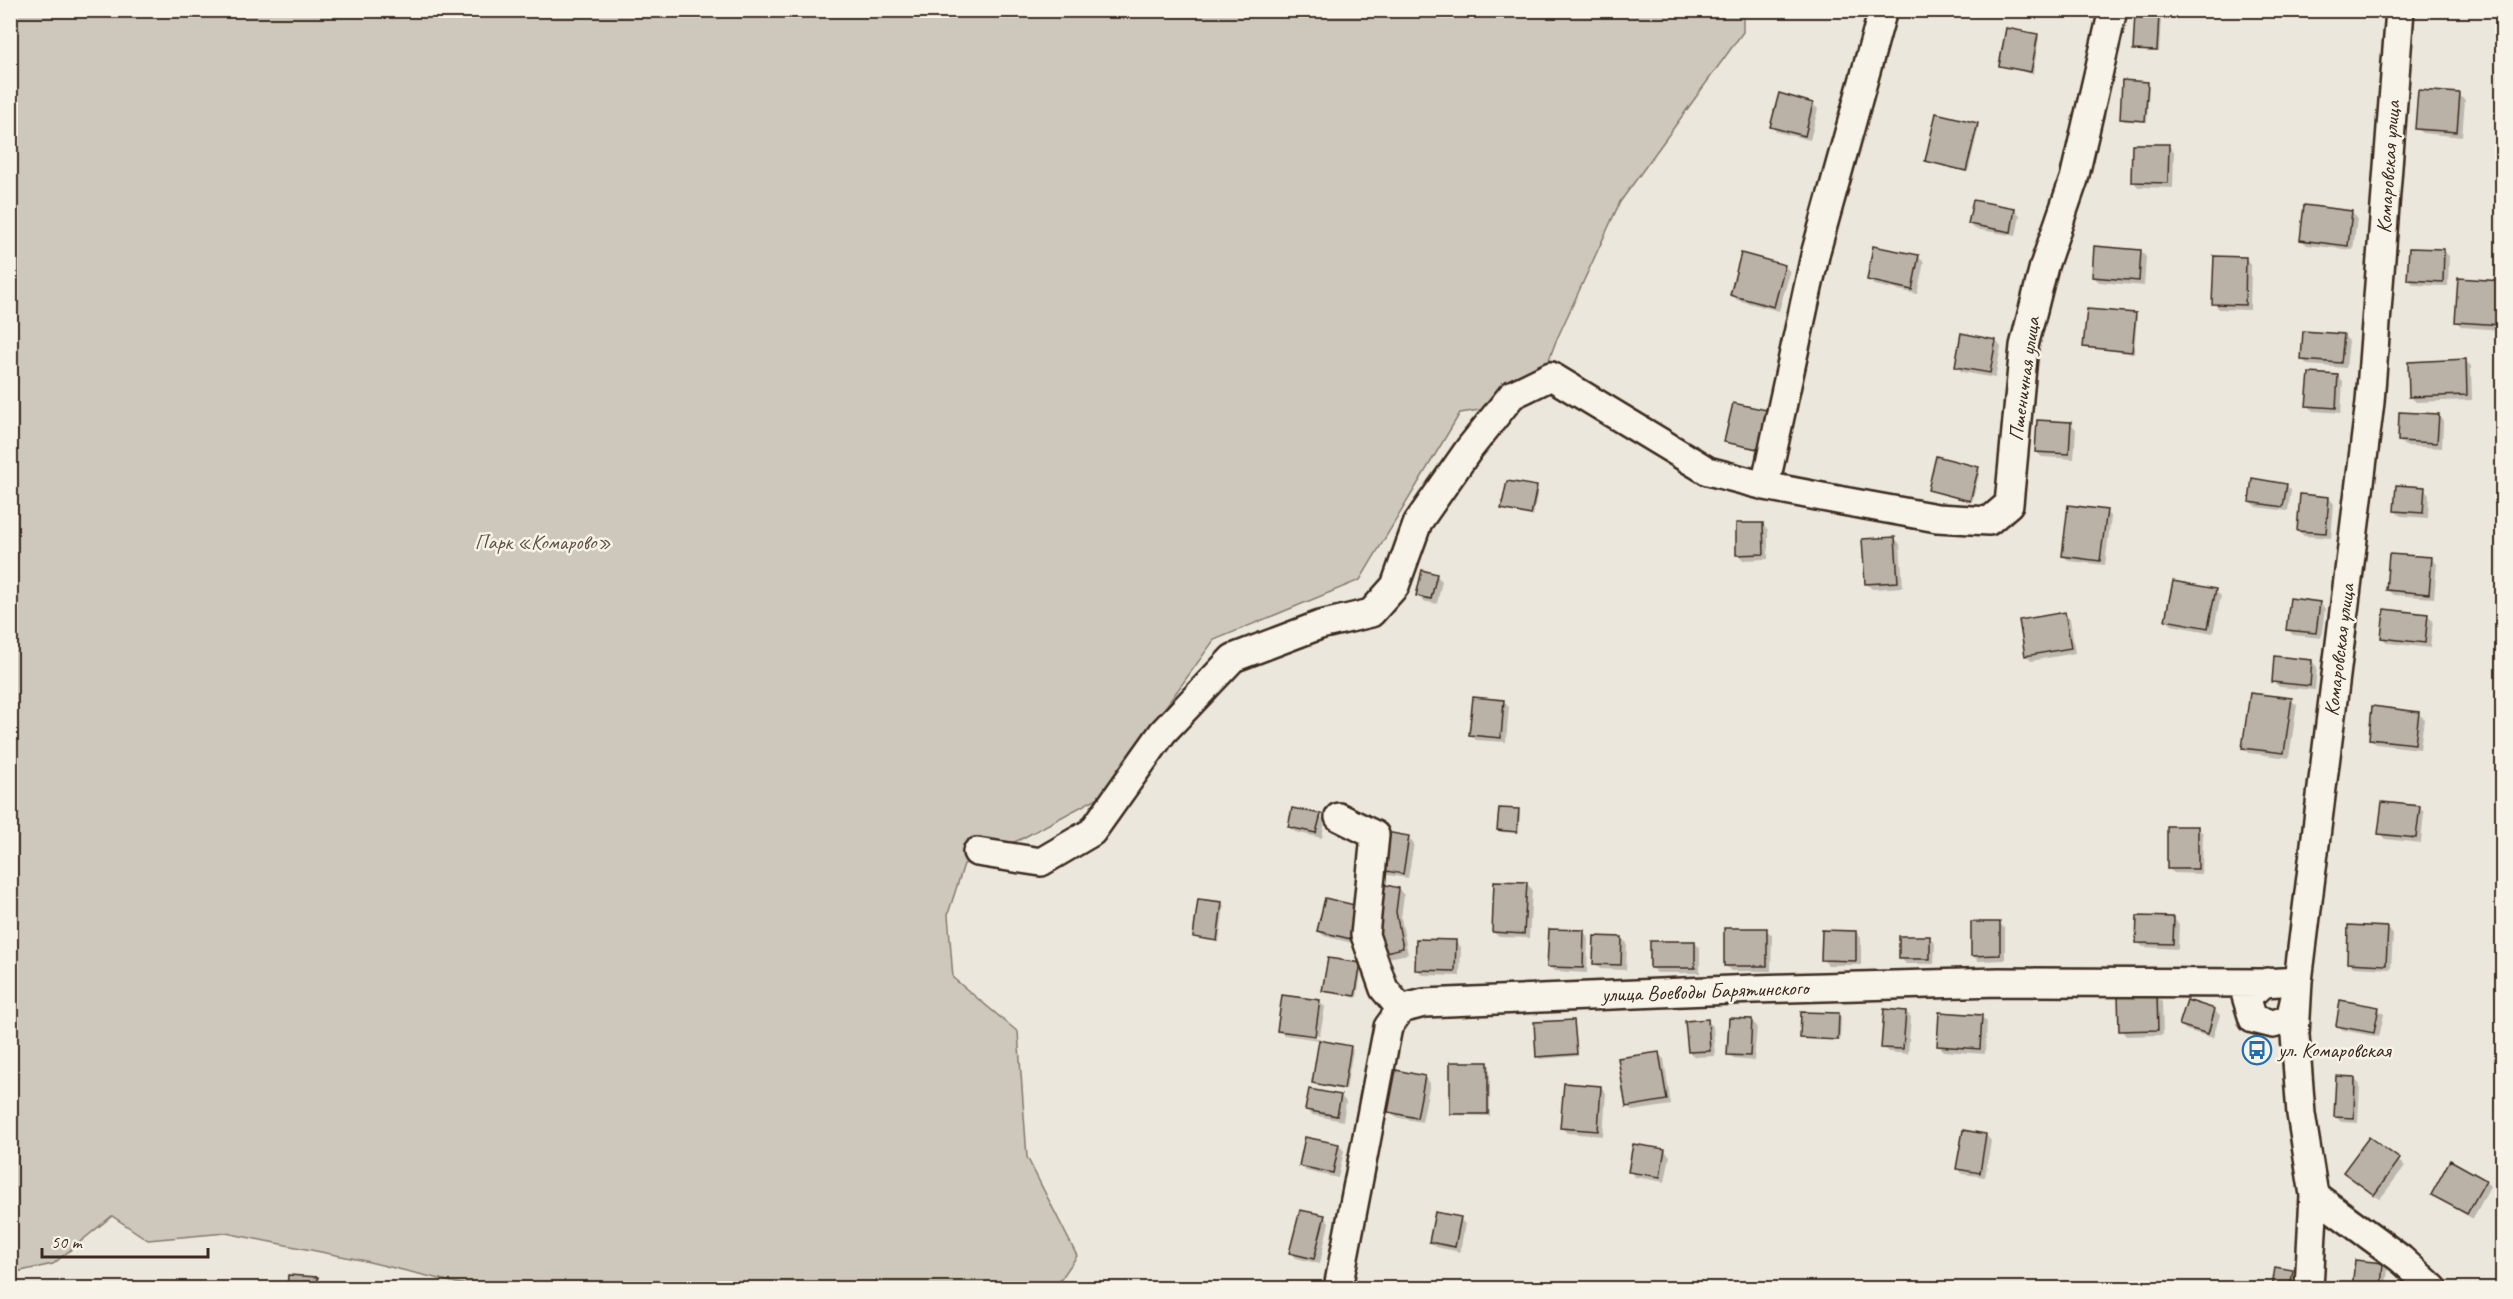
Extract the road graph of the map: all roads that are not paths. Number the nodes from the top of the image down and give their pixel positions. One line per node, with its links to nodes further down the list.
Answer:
1 (1883, 10): 4 (street)
2 (2112, 10): 4 (street, Пшеничная улица)
3 (2400, 10): 8 (street, Комаровская улица)
4 (1765, 486): 6 (street, Пшеничная улица)
5 (1339, 817): 9 (street)
6 (977, 852)
7 (2267, 982): 8 (street, улица Воеводы Барятинского); 8 (street); 9 (street, улица Воеводы Барятинского)
8 (2297, 985): 10 (street, Комаровская улица)
9 (1401, 1009): 11 (street)
10 (2314, 1195): 12 (street, Комаровская улица); 13 (street)
11 (1338, 1288)
12 (2309, 1288)
13 (2433, 1288)

